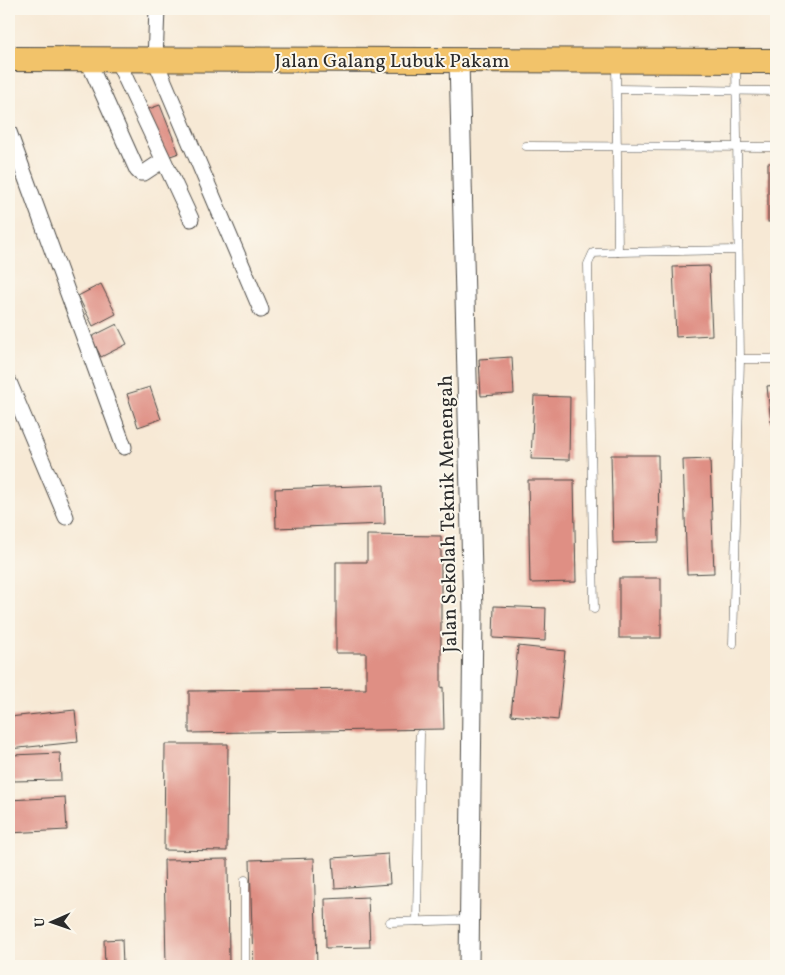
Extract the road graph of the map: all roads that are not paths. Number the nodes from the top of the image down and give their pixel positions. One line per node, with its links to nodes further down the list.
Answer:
1 (157, 9): 4 (street)
2 (9, 59): 7 (main road, Jalan Galang Lubuk Pakam)
3 (117, 60): 4 (main road, Jalan Galang Lubuk Pakam); 7 (main road, Jalan Galang Lubuk Pakam); 18 (street)
4 (154, 60): 5 (main road, Jalan Galang Lubuk Pakam); 22 (street)
5 (459, 60): 6 (main road, Jalan Galang Lubuk Pakam); 32 (street, Jalan Sekolah Teknik Menengah)
6 (616, 60): 8 (main road, Jalan Galang Lubuk Pakam); 10 (lane)
7 (88, 61): 18 (street)
8 (736, 61): 9 (main road, Jalan Galang Lubuk Pakam); 11 (lane)
9 (776, 61)
10 (616, 89): 11 (lane); 16 (lane)
11 (736, 90): 12 (lane); 15 (lane)
12 (776, 91)
13 (9, 132): 26 (street)
14 (526, 146): 16 (lane)
15 (738, 146): 16 (lane); 17 (lane); 20 (lane)
16 (616, 147): 21 (lane)
17 (776, 147)
18 (162, 161): 19 (street)
19 (191, 220)
20 (737, 250): 21 (lane); 23 (lane)
21 (618, 252): 28 (lane)
22 (261, 310)
23 (740, 359): 24 (lane); 29 (lane)
24 (776, 360)
25 (9, 382): 27 (street)
26 (124, 447)
27 (66, 517)
28 (594, 609)
29 (733, 644)
30 (420, 734): 33 (lane)
31 (245, 880): 35 (lane)
32 (470, 920): 33 (lane); 36 (street, Jalan Sekolah Teknik Menengah)
33 (417, 921): 34 (lane)
34 (390, 922)
35 (245, 966)
36 (469, 966)

